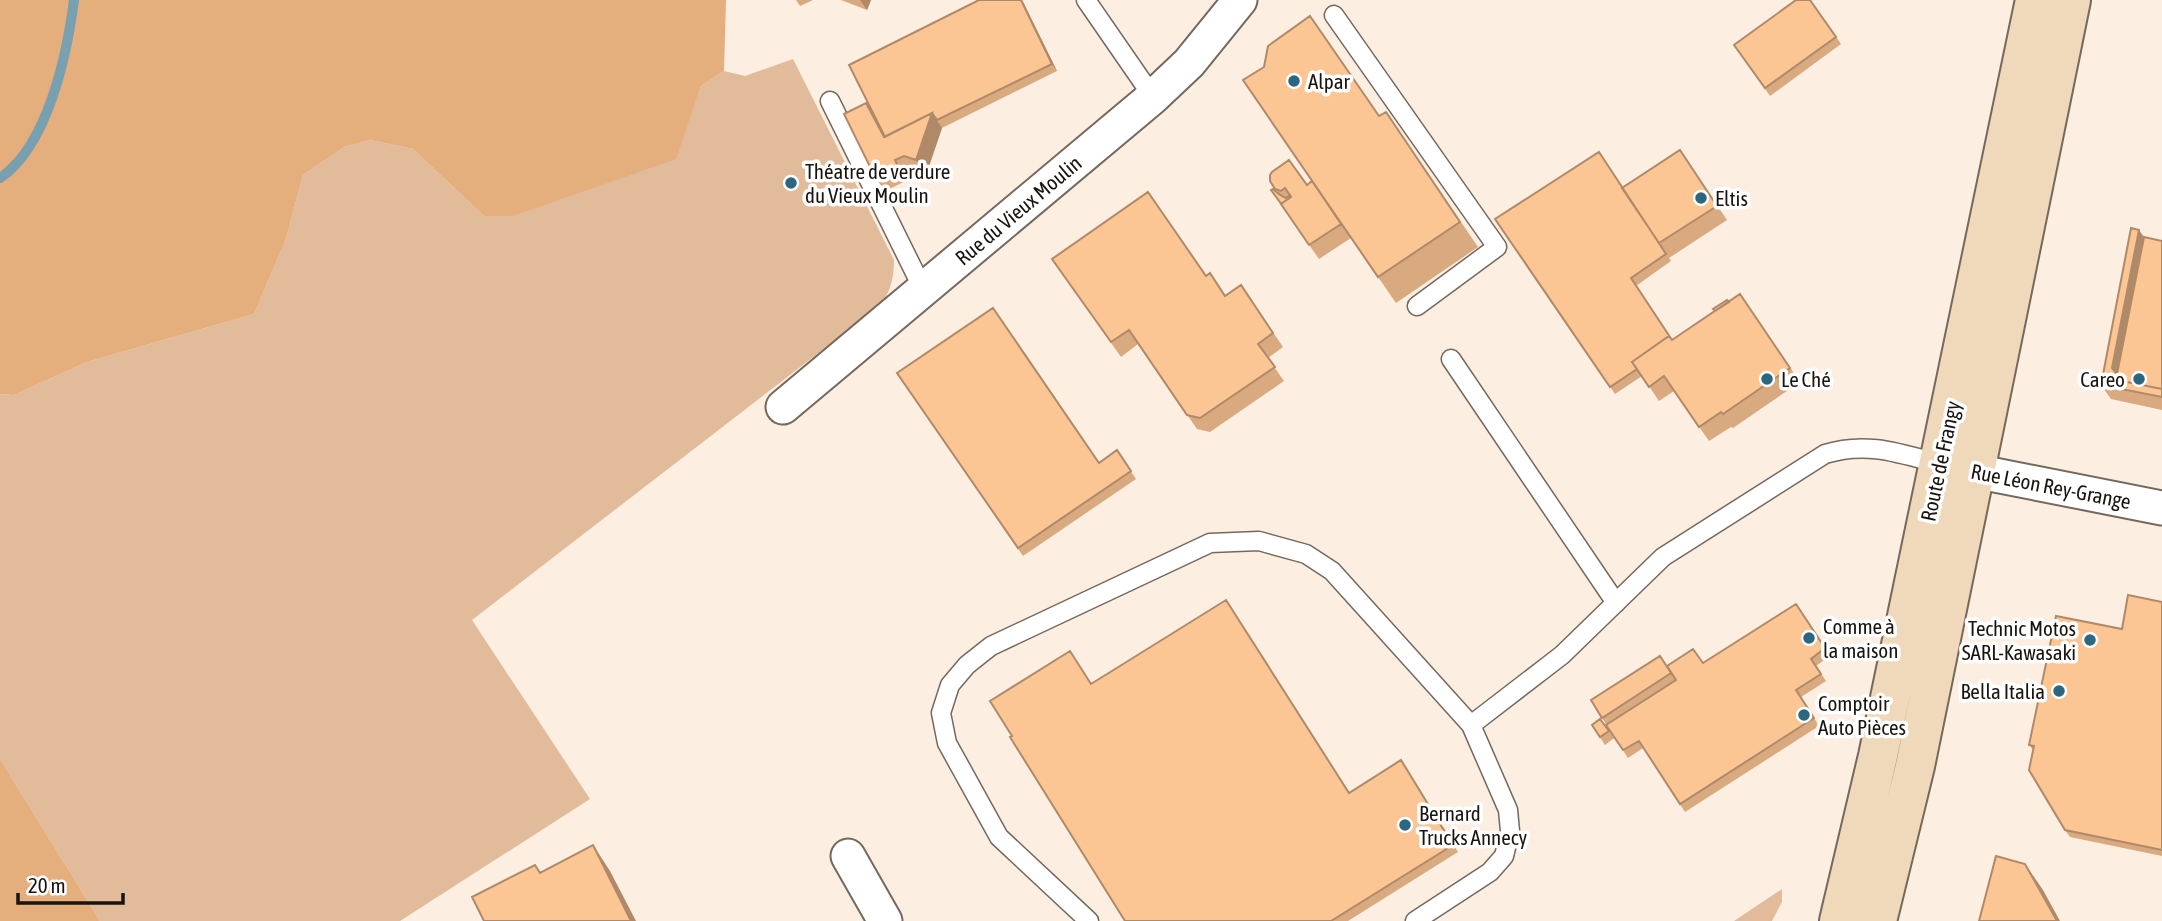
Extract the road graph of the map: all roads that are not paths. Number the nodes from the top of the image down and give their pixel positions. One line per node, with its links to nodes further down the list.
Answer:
1 (1086, 0): 6 (lane)
2 (1240, 0): 6 (street, Rue du Vieux Moulin)
3 (2035, 0): 12 (main road, Route de Frangy)
4 (2071, 0): 12 (main road, Route de Frangy)
5 (1334, 15): 9 (lane)
6 (1153, 97): 8 (street, Rue du Vieux Moulin)
7 (830, 101): 8 (lane)
8 (923, 289): 11 (street, Rue du Vieux Moulin)
9 (1417, 306)
10 (1451, 359): 14 (lane)
11 (783, 407)
12 (1958, 468): 13 (street, Rue Léon Rey-Grange); 14 (lane); 20 (main road, Route de Frangy); 21 (main road, Route de Frangy)
13 (2162, 508)
14 (1616, 603): 15 (lane)
15 (1471, 724): 18 (lane); 19 (lane)
16 (848, 856): 17 (street)
17 (885, 921)
18 (1089, 921)
19 (1415, 921)
20 (1839, 921)
21 (1877, 921)

